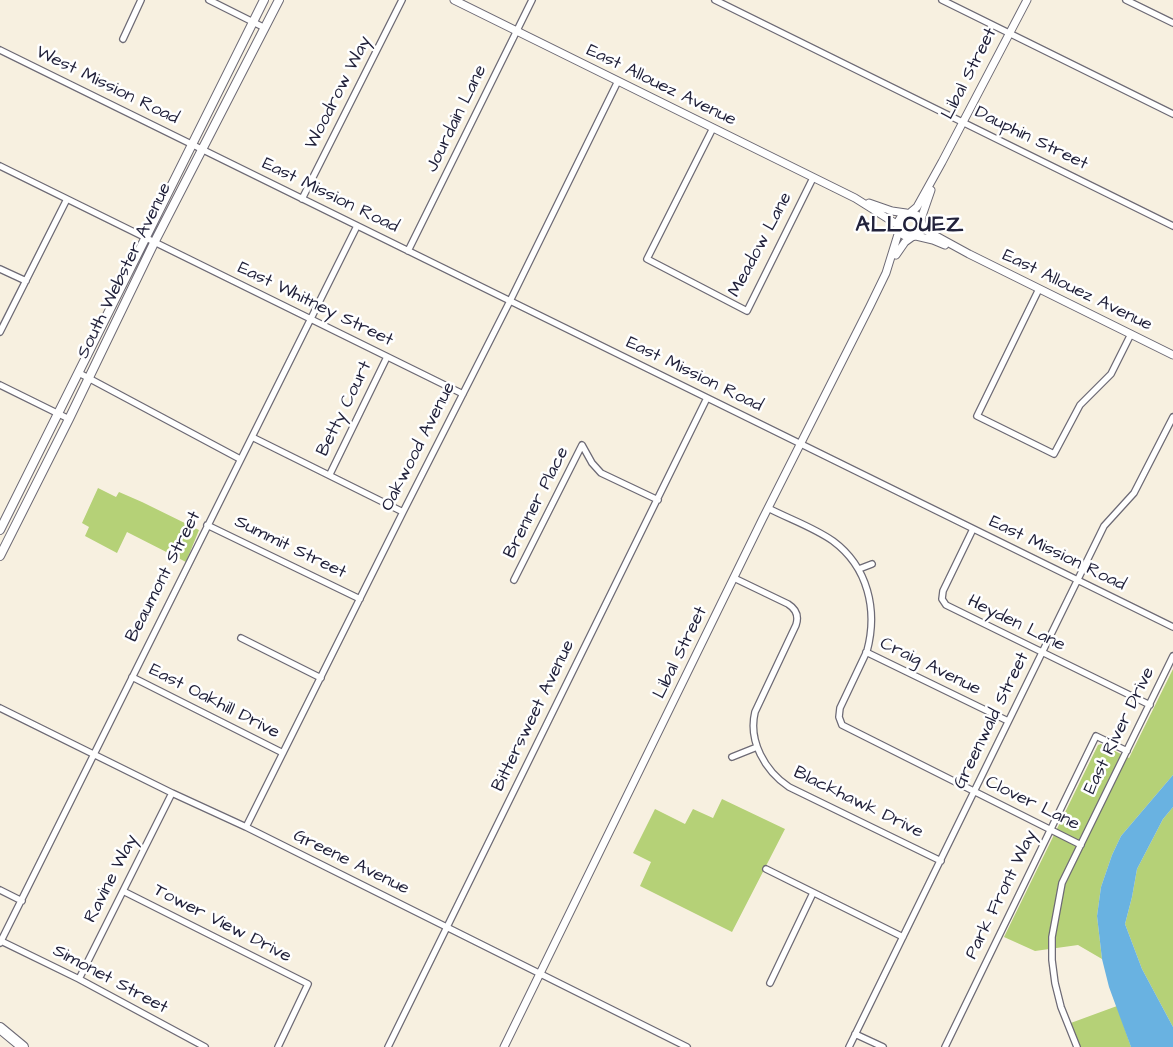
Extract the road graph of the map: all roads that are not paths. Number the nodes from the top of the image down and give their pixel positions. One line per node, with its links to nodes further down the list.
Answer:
1 (141, 0): 17 (street)
2 (209, 0): 12 (street)
3 (264, 0): 12 (main road, South Webster Avenue)
4 (279, 0): 14 (main road, South Webster Avenue)
5 (402, 0): 30 (street, Woodrow Way)
6 (454, 0): 15 (street, East Allouez Avenue)
7 (532, 0): 15 (street, Jourdain Lane)
8 (715, 0): 21 (street, Dauphin Street)
9 (942, 0): 16 (street)
10 (1026, 0): 16 (street, Libal Street)
11 (1126, 0): 13 (street)
12 (253, 22): 14 (street); 23 (main road, South Webster Avenue)
13 (1173, 23)
14 (265, 28): 24 (main road, South Webster Avenue)
15 (517, 31): 19 (street, East Allouez Avenue); 39 (street, Jourdain Lane)
16 (1008, 33): 20 (street); 21 (street, Libal Street)
17 (123, 39)
18 (0, 50): 23 (street, West Mission Road)
19 (618, 81): 22 (street, East Allouez Avenue); 45 (street, Oakwood Avenue)
20 (1173, 114)
21 (962, 122): 25 (street, Libal Street); 34 (street, Dauphin Street)
22 (714, 128): 27 (street, East Allouez Avenue); 27 (street, Meadow Lane)
23 (192, 145): 24 (street, West Mission Road); 37 (main road, South Webster Avenue)
24 (201, 149): 30 (street, East Mission Road); 38 (main road, South Webster Avenue)
25 (942, 162): 31 (street, Libal Street); 32 (street, Libal Street)
26 (0, 166): 29 (street, East Whitney Street)
27 (813, 178): 28 (street, East Allouez Avenue)
28 (854, 198): 31 (street, East Allouez Avenue); 35 (street, East Allouez Avenue)
29 (67, 199): 37 (street, East Whitney Street); 43 (street)
30 (302, 199): 33 (street, East Mission Road)
31 (908, 213): 32 (street); 35 (street)
32 (922, 222): 36 (street); 40 (street, East Allouez Avenue)
33 (357, 226): 39 (street, East Mission Road); 46 (street, Beaumont Street)
34 (1173, 226)
35 (898, 228): 36 (street); 42 (street, Libal Street)
36 (914, 236): 40 (street, East Allouez Avenue); 42 (street, Libal Street)
37 (145, 238): 38 (street, East Whitney Street); 51 (main road, South Webster Avenue)
38 (154, 243): 46 (street, East Whitney Street); 52 (main road, South Webster Avenue)
39 (408, 251): 45 (street, East Mission Road)
40 (968, 254): 44 (street, East Allouez Avenue)
41 (0, 269): 43 (street)
42 (886, 273): 60 (street, Libal Street)
43 (26, 281): 47 (street)
44 (1039, 289): 48 (street, East Allouez Avenue); 48 (street)
45 (510, 301): 54 (street, Oakwood Avenue); 55 (street, East Mission Road)
46 (311, 319): 50 (street, East Whitney Street); 59 (street, Beaumont Street)
47 (0, 332)
48 (1131, 334): 49 (street, East Allouez Avenue)
49 (1173, 355)
50 (387, 357): 54 (street, East Whitney Street); 62 (street, Betty Court)
51 (79, 374): 52 (street); 56 (main road, South Webster Avenue)
52 (89, 378): 58 (main road, South Webster Avenue); 61 (street)
53 (0, 385): 56 (street)
54 (463, 394): 65 (street, Oakwood Avenue)
55 (708, 398): 60 (street, East Mission Road); 63 (street, Bittersweet Avenue)
56 (58, 413): 58 (street); 68 (main road, South Webster Avenue)
57 (1173, 417): 74 (street, Greenwald Street)
58 (69, 420): 69 (main road, South Webster Avenue)
59 (252, 437): 61 (street, Beaumont Street); 62 (street)
60 (800, 444): 64 (street, Libal Street); 67 (street, East Mission Road)
61 (240, 459): 66 (street, Beaumont Street)
62 (330, 474): 65 (street)
63 (658, 500): 73 (street, Brenner Place); 102 (street, Bittersweet Avenue)
64 (768, 508): 71 (street, Clover Lane); 72 (street, Libal Street)
65 (403, 512): 75 (street, Oakwood Avenue)
66 (208, 525): 75 (street, Summit Street); 81 (street, Beaumont Street)
67 (973, 529): 74 (street, East Mission Road); 79 (street, Heyden Lane)
68 (0, 530)
69 (0, 556)
70 (872, 564): 71 (street)
71 (859, 569): 78 (street, Clover Lane)
72 (734, 578): 86 (street, Blackhawk Drive); 105 (street, Libal Street)
73 (514, 580)
74 (1077, 580): 76 (street, East Mission Road); 79 (street, Greenwald Street)
75 (360, 599): 82 (street, Oakwood Avenue)
76 (1173, 627)
77 (241, 638): 82 (street)
78 (866, 652): 85 (street, Craig Avenue); 91 (street, Clover Lane)
79 (1042, 653): 83 (street, Heyden Lane); 85 (street, Greenwald Street)
80 (1173, 656): 83 (street, East River Drive)
81 (132, 677): 88 (street, Beaumont Street); 89 (street, East Oakhill Drive)
82 (321, 678): 89 (street, Oakwood Avenue)
83 (1150, 705): 87 (street, East River Drive)
84 (0, 708): 88 (street, Greene Avenue)
85 (1008, 722): 91 (street, Greenwald Street)
86 (757, 747): 90 (street); 96 (street, Blackhawk Drive)
87 (1127, 751): 94 (street, Park Front Way); 95 (street, East River Drive)
88 (94, 754): 92 (street, Greene Avenue); 101 (street, Beaumont Street)
89 (283, 754): 93 (street, Oakwood Avenue)
90 (732, 757)
91 (974, 792): 94 (street, Clover Lane); 96 (street, Greenwald Street)
92 (172, 793): 93 (street, Greene Avenue); 99 (street, Ravine Way)
93 (246, 827): 102 (street, Greene Avenue)
94 (1050, 830): 95 (street, Clover Lane); 118 (street, Park Front Way)
95 (1081, 845): 119 (street, East River Drive)
96 (941, 861): 103 (street, Greenwald Street)
97 (766, 869): 100 (street)
98 (0, 890): 101 (street)
99 (123, 891): 106 (street, Ravine Way); 112 (street, Tower View Drive)
100 (813, 893): 103 (street); 107 (street)
101 (22, 901): 104 (street, Beaumont Street)
102 (447, 927): 105 (street, Greene Avenue); 113 (street, Bittersweet Avenue)
103 (903, 937): 109 (street, Greenwald Street)
104 (0, 942): 106 (street, Simonet Street)
105 (540, 974): 114 (street, Libal Street); 115 (street, Greene Avenue)
106 (79, 979): 111 (street, Simonet Street)
107 (770, 983)
108 (0, 1028): 110 (highway)
109 (856, 1034): 116 (street, Greenwald Street); 117 (street)
110 (23, 1047)
111 (205, 1047)
112 (278, 1047)
113 (388, 1047)
114 (504, 1047)
115 (687, 1047)
116 (849, 1047)
117 (883, 1047)
118 (945, 1047)
119 (1077, 1047)

